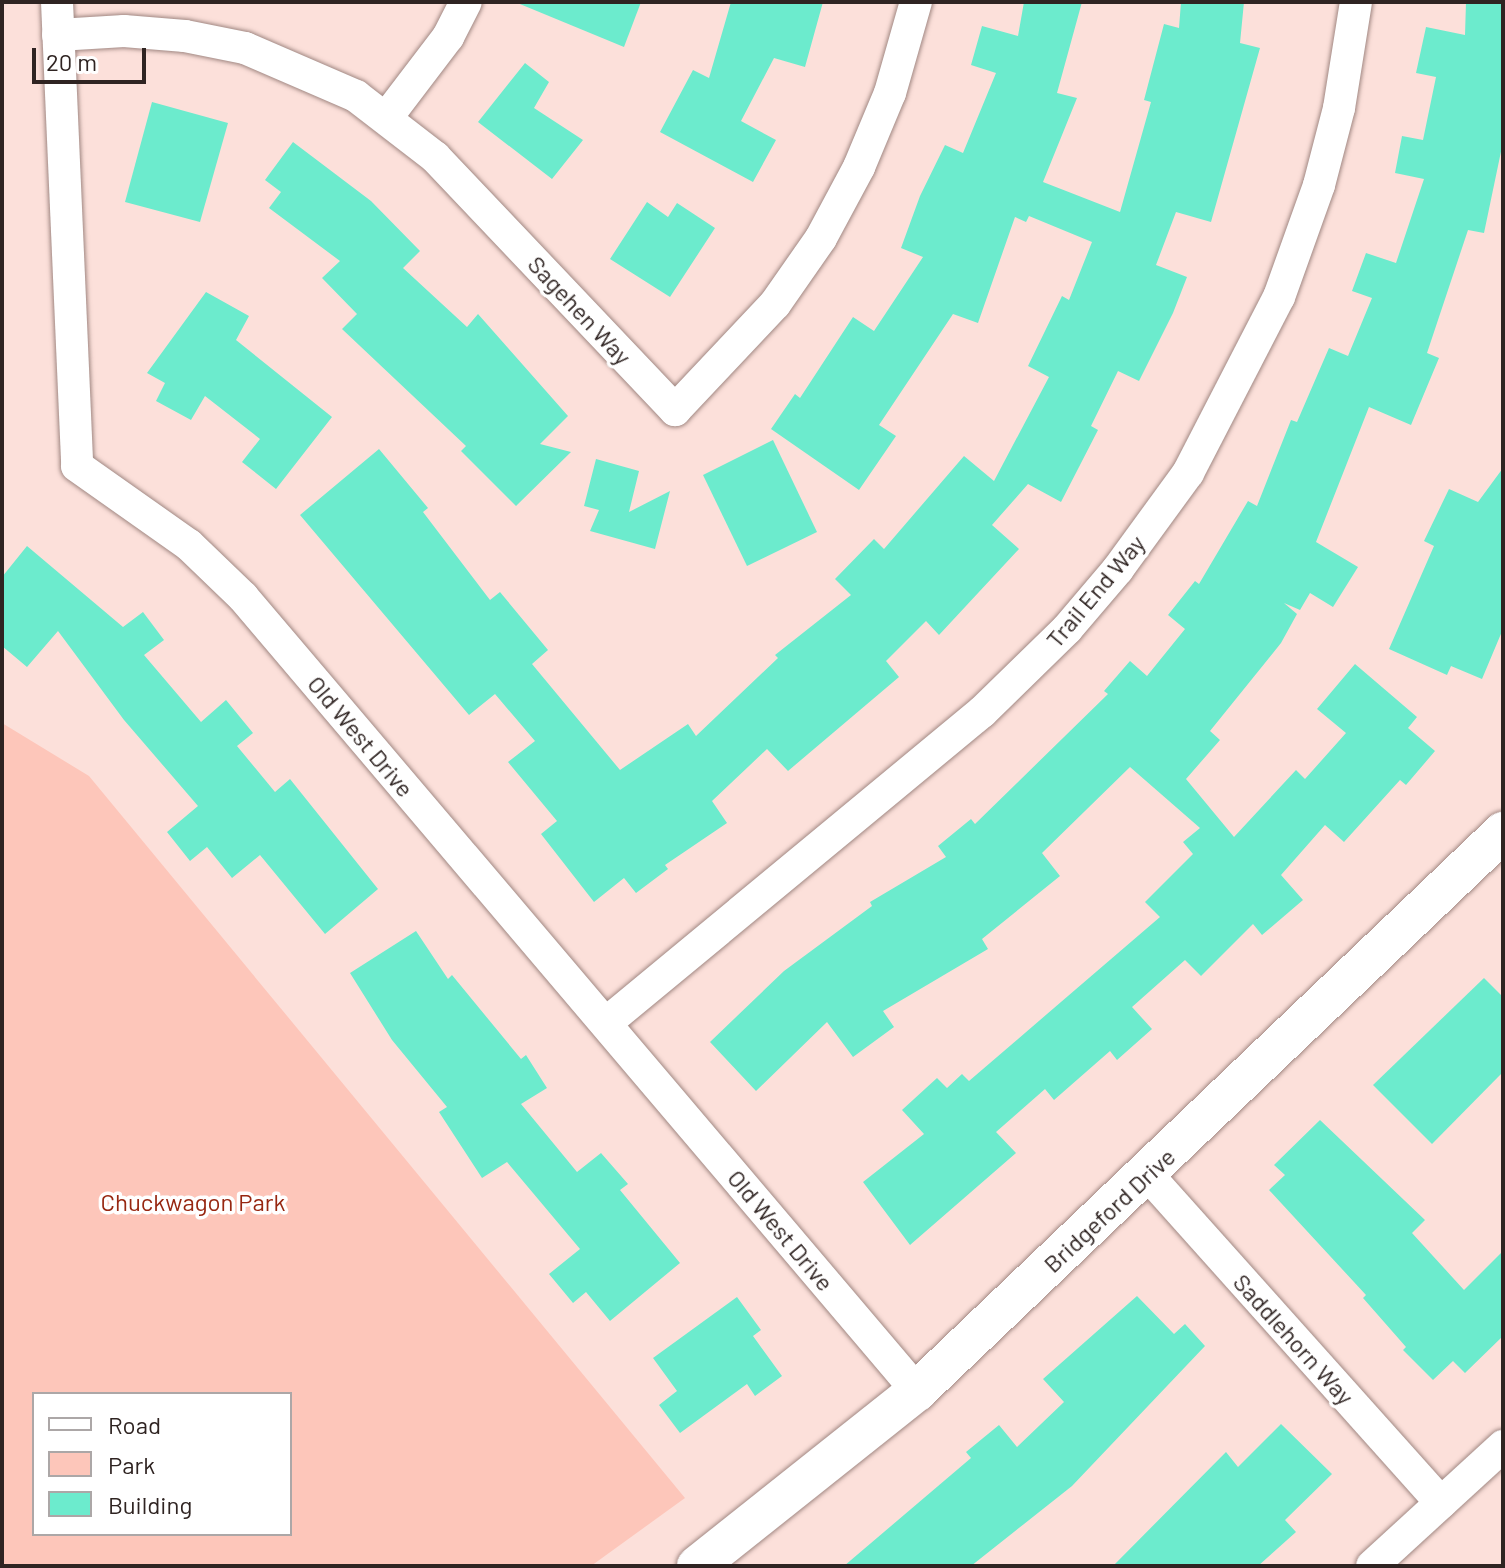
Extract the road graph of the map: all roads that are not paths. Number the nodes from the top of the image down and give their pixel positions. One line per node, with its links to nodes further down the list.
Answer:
1 (57, 2): 5 (street, Old West Drive)
2 (466, 2): 6 (street)
3 (916, 2): 6 (street, Sagehen Way)
4 (1356, 2): 8 (street, Trail End Way)
5 (58, 35): 6 (street, Sagehen Way); 8 (street, Old West Drive)
6 (387, 117)
7 (1503, 832): 9 (street, Bridgeford Drive)
8 (606, 1023): 10 (street, Old West Drive)
9 (1147, 1174): 10 (street, Bridgeford Drive); 12 (street, Saddlehorn Way)
10 (917, 1391): 13 (street, Bridgeford Drive)
11 (1503, 1446): 12 (street)
12 (1441, 1503): 14 (street)
13 (697, 1566)
14 (1372, 1566)

